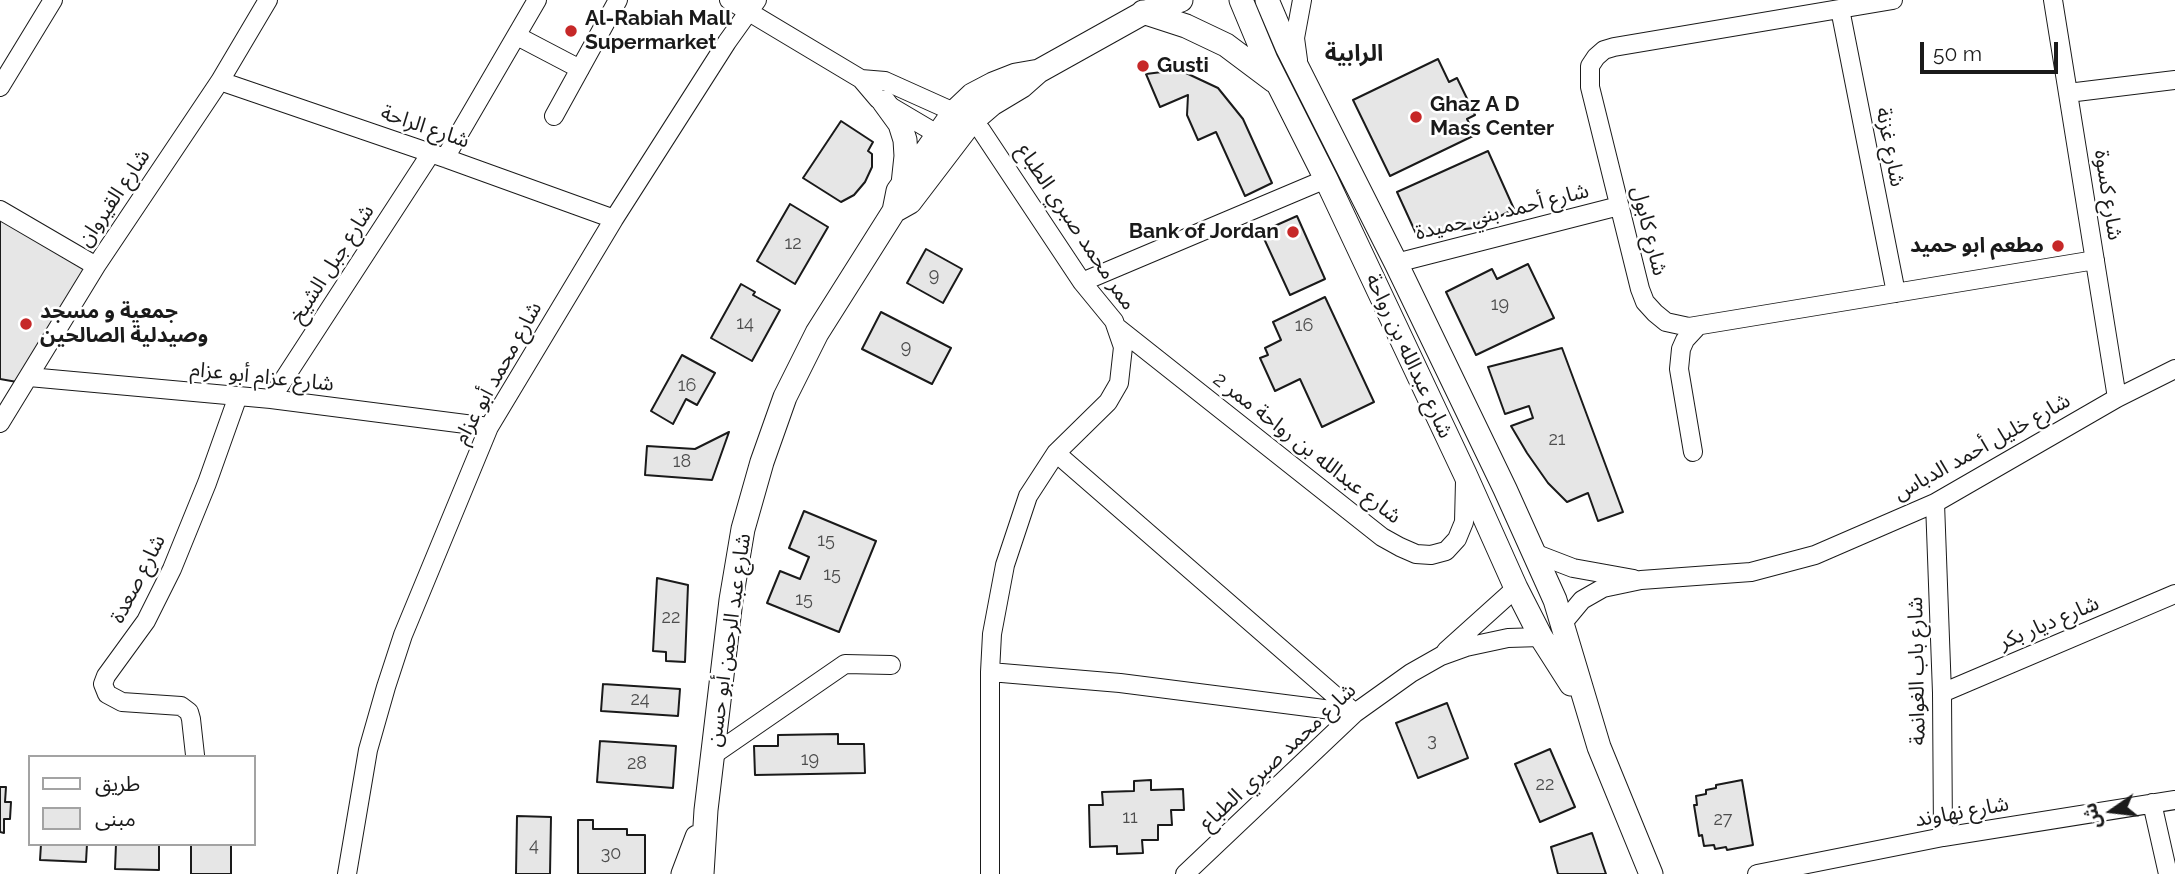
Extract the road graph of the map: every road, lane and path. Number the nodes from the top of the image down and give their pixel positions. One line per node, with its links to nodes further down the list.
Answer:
1 (53, 0): 21 (street)
2 (268, 0): 20 (street, شارع القيروان)
3 (537, 0): 15 (street, شارع جبل الشيخ)
4 (618, 0): 16 (street)
5 (729, 0): 12 (street)
6 (1181, 0): 13 (street, شارع عبد الرحمن أبو حسن)
7 (1241, 0): 22 (street, شارع عبدالله بن رواحة)
8 (1267, 0): 17 (street, شارع عبدالله بن رواحة)
9 (1303, 0): 17 (street)
10 (1893, 0): 14 (street, شارع كابول)
11 (2053, 0): 23 (street, شارع كسوة)
12 (753, 6): 18 (street); 34 (street, شارع محمد أبو عزام)
13 (1146, 7): 22 (street); 26 (street, شارع عبد الرحمن أبو حسن)
14 (1840, 9): 31 (street, شارع كابول); 39 (street, شارع غزنة)
15 (517, 36): 16 (street); 28 (street, شارع جبل الشيخ)
16 (580, 69): 25 (street)
17 (1299, 70): 36 (street, شارع عبدالله بن رواحة)
18 (860, 79): 24 (street); 26 (street)
19 (2175, 80): 23 (street)
20 (220, 81): 28 (street, شارع الراحة); 37 (street, شارع القيروان)
21 (0, 86)
22 (1279, 86): 29 (street, شارع عبدالله بن رواحة)
23 (2068, 93): 35 (street, شارع كسوة)
24 (884, 102): 27 (street); 30 (street)
25 (554, 116)
26 (962, 117): 27 (street, شارع عبد الرحمن أبو حسن); 38 (street, ممر محمد صبري الطباع)
27 (946, 139): 30 (street, شارع عبد الرحمن أبو حسن); 33 (street, شارع عبد الرحمن أبو حسن)
28 (438, 155): 34 (street, شارع الراحة); 46 (street, شارع جبل الشيخ)
29 (1326, 179): 38 (street); 51 (street, شارع عبدالله بن رواحة)
30 (903, 184): 33 (street, شارع عبد الرحمن أبو حسن)
31 (1619, 206): 36 (street, شارع أحمد بني حميدة); 40 (street, شارع كابول)
32 (0, 210): 37 (street)
33 (894, 211): 66 (street, شارع عبد الرحمن أبو حسن)
34 (614, 219): 48 (street, شارع محمد أبو عزام)
35 (2095, 260): 39 (street, شارع كابول); 45 (street, شارع كسوة)
36 (1396, 263): 53 (street, شارع عبدالله بن رواحة)
37 (96, 266): 43 (street, شارع القيروان)
38 (1082, 282): 41 (street, ممر محمد صبري الطباع)
39 (1896, 293): 40 (street, شارع كابول)
40 (1698, 326): 49 (street)
41 (1118, 328): 50 (street, ممر محمد صبري الطباع); 51 (street, شارع عبدالله بن رواحة ممر 2)
42 (2175, 369): 45 (street, شارع خليل أحمد الدباس)
43 (29, 377): 44 (street, شارع عزام أبو عزام); 47 (street, شارع القيروان)
44 (238, 396): 46 (street, شارع عزام أبو عزام); 65 (street, شارع صعدة)
45 (2117, 398): 52 (street, شارع خليل أحمد الدباس)
46 (271, 399): 48 (street, شارع عزام أبو عزام)
47 (0, 423)
48 (489, 427): 72 (street, شارع محمد أبو عزام)
49 (1693, 452)
50 (1056, 453): 61 (street, ممر محمد صبري الطباع); 64 (street)
51 (1465, 474): 55 (street, شارع عبدالله بن رواحة)
52 (1935, 503): 54 (street, شارع خليل أحمد الدباس); 62 (street, شارع باب الغوانمة)
53 (1534, 553): 54 (street, شارع خليل أحمد الدباس); 57 (street, شارع عبدالله بن رواحة)
54 (1641, 580): 57 (street, شارع خليل أحمد الدباس)
55 (1516, 588): 58 (street, شارع عبدالله بن رواحة); 59 (street, شارع محمد صبري الطباع)
56 (2175, 594): 62 (street, شارع ديار بكر)
57 (1562, 624): 63 (street, شارع عبدالله بن رواحة)
58 (1541, 637): 59 (street, شارع محمد صبري الطباع); 63 (street, شارع عبدالله بن رواحة)
59 (1441, 656): 64 (street, شارع محمد صبري الطباع)
60 (891, 666): 66 (street)
61 (990, 672): 64 (street); 75 (street, ممر محمد صبري الطباع)
62 (1942, 693): 70 (street, شارع باب الغوانمة)
63 (1586, 706): 76 (street, شارع عبدالله بن رواحة)
64 (1355, 713): 71 (street, شارع محمد صبري الطباع)
65 (195, 755)
66 (713, 755): 69 (street, شارع عبد الرحمن أبو حسن)
67 (2175, 800): 68 (street, شارع نهاوند)
68 (2152, 803): 70 (street, شارع نهاوند); 78 (street)
69 (706, 810): 73 (street, شارع عبد الرحمن أبو حسن); 74 (street, شارع عبد الرحمن أبو حسن)
70 (1943, 837): 77 (street, شارع نهاوند)
71 (1187, 873)
72 (347, 874)
73 (684, 874)
74 (702, 874)
75 (990, 874)
76 (1651, 874)
77 (1757, 874)
78 (2168, 874)

